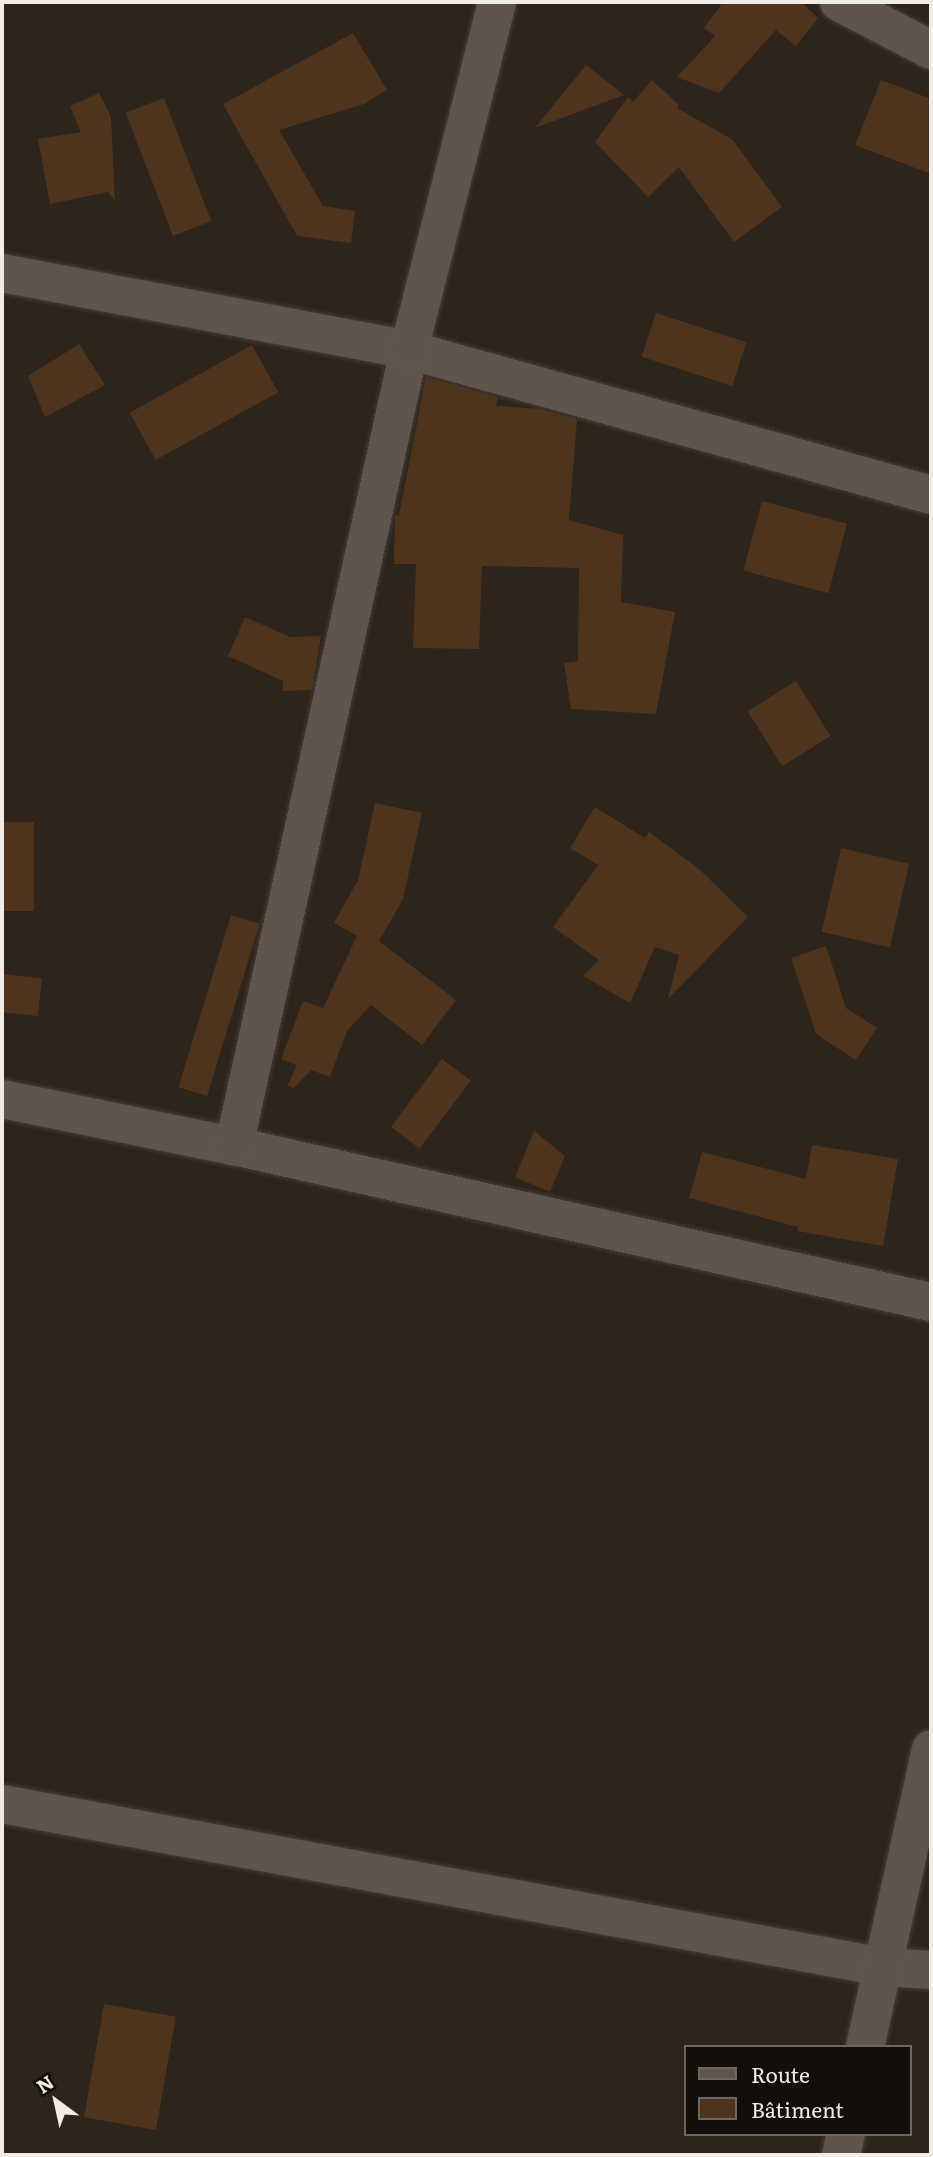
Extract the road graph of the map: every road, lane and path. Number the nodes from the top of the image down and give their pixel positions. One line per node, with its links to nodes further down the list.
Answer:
1 (497, 2): 5 (street)
2 (839, 2): 3 (street)
3 (931, 50)
4 (2, 273): 5 (street)
5 (409, 350): 6 (street); 8 (street)
6 (931, 495)
7 (2, 1099): 8 (street)
8 (234, 1146): 9 (street)
9 (931, 1302)
10 (931, 1749): 12 (street)
11 (2, 1804): 12 (street)
12 (883, 1967): 13 (street); 14 (street)
13 (931, 1970)
14 (865, 2045)
15 (846, 2136): 16 (street)
16 (841, 2155)

